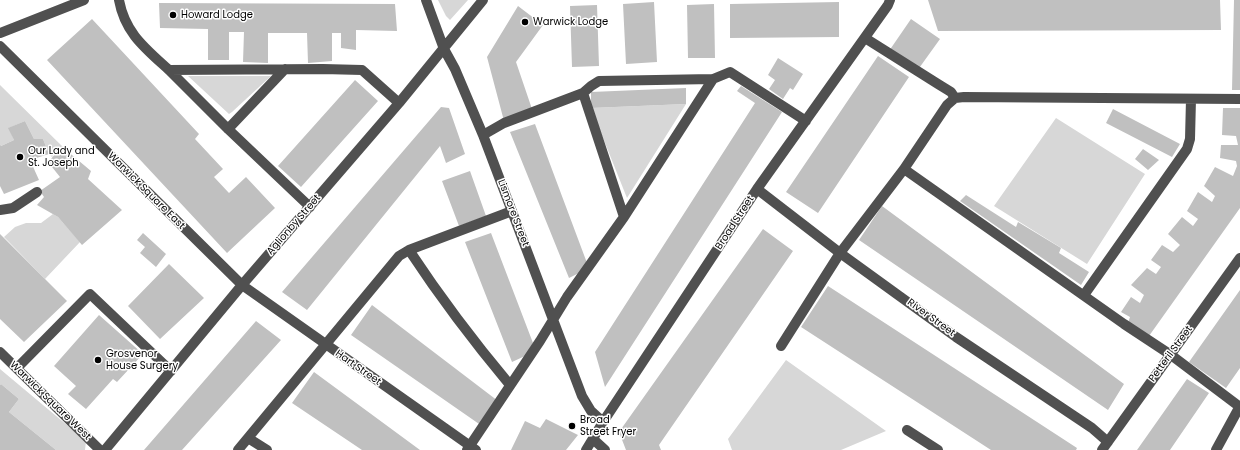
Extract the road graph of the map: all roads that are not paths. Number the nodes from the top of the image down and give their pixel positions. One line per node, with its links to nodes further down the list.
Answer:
1 (84, 0): 6 (street)
2 (119, 0): 11 (street)
3 (426, 0): 9 (street, Lismore Street)
4 (483, 0): 9 (street, Aglionby Street)
5 (890, 0): 7 (street, Broad Street)
6 (0, 33)
7 (865, 38): 14 (street); 18 (street, Broad Street)
8 (0, 46): 31 (street, Warwick Square East)
9 (444, 49): 17 (street, Aglionby Street); 20 (street, Lismore Street)
10 (285, 69): 11 (street); 17 (street); 19 (street)
11 (169, 70): 19 (street)
12 (713, 79): 13 (street); 18 (street); 27 (street)
13 (583, 93): 20 (street); 27 (street)
14 (955, 98): 15 (street); 21 (street)
15 (1191, 99): 16 (street); 32 (street)
16 (1240, 99)
17 (399, 103): 24 (street, Aglionby Street)
18 (806, 121): 22 (street, Broad Street)
19 (228, 129): 24 (street)
20 (483, 135): 26 (street, Lismore Street)
21 (904, 168): 29 (street); 32 (street)
22 (757, 189): 29 (street, River Street); 42 (street, Broad Street)
23 (37, 192): 25 (street)
24 (310, 207): 31 (street, Aglionby Street)
25 (0, 210)
26 (512, 211): 28 (street); 33 (street, Lismore Street)
27 (624, 217): 33 (street)
28 (409, 250): 34 (street); 40 (street)
29 (840, 253): 35 (street); 46 (street, River Street)
30 (1240, 258): 37 (street, Petteril Street)
31 (242, 285): 34 (street, Hart Street); 39 (street, Aglionby Street)
32 (1084, 295): 37 (street)
33 (553, 321): 40 (street); 42 (street, Lismore Street)
34 (325, 344): 44 (street); 47 (street, Hart Street)
35 (781, 346)
36 (0, 352): 38 (street, Warwick Square West)
37 (1171, 355): 41 (street); 46 (street, Petteril Street)
38 (17, 368): 39 (street); 48 (street, Warwick Square West)
39 (171, 371): 49 (street, Aglionby Street)
40 (510, 385): 47 (street)
41 (1240, 407): 55 (street)
42 (603, 422): 45 (street, Broad Street)
43 (907, 430): 54 (street)
44 (248, 438): 50 (street); 51 (street)
45 (593, 438): 52 (street, Broad Street); 53 (street)
46 (1105, 446)
47 (471, 449)
48 (100, 450)
49 (105, 450)
50 (238, 450)
51 (267, 450)
52 (586, 450)
53 (605, 450)
54 (938, 450)
55 (1216, 450)

